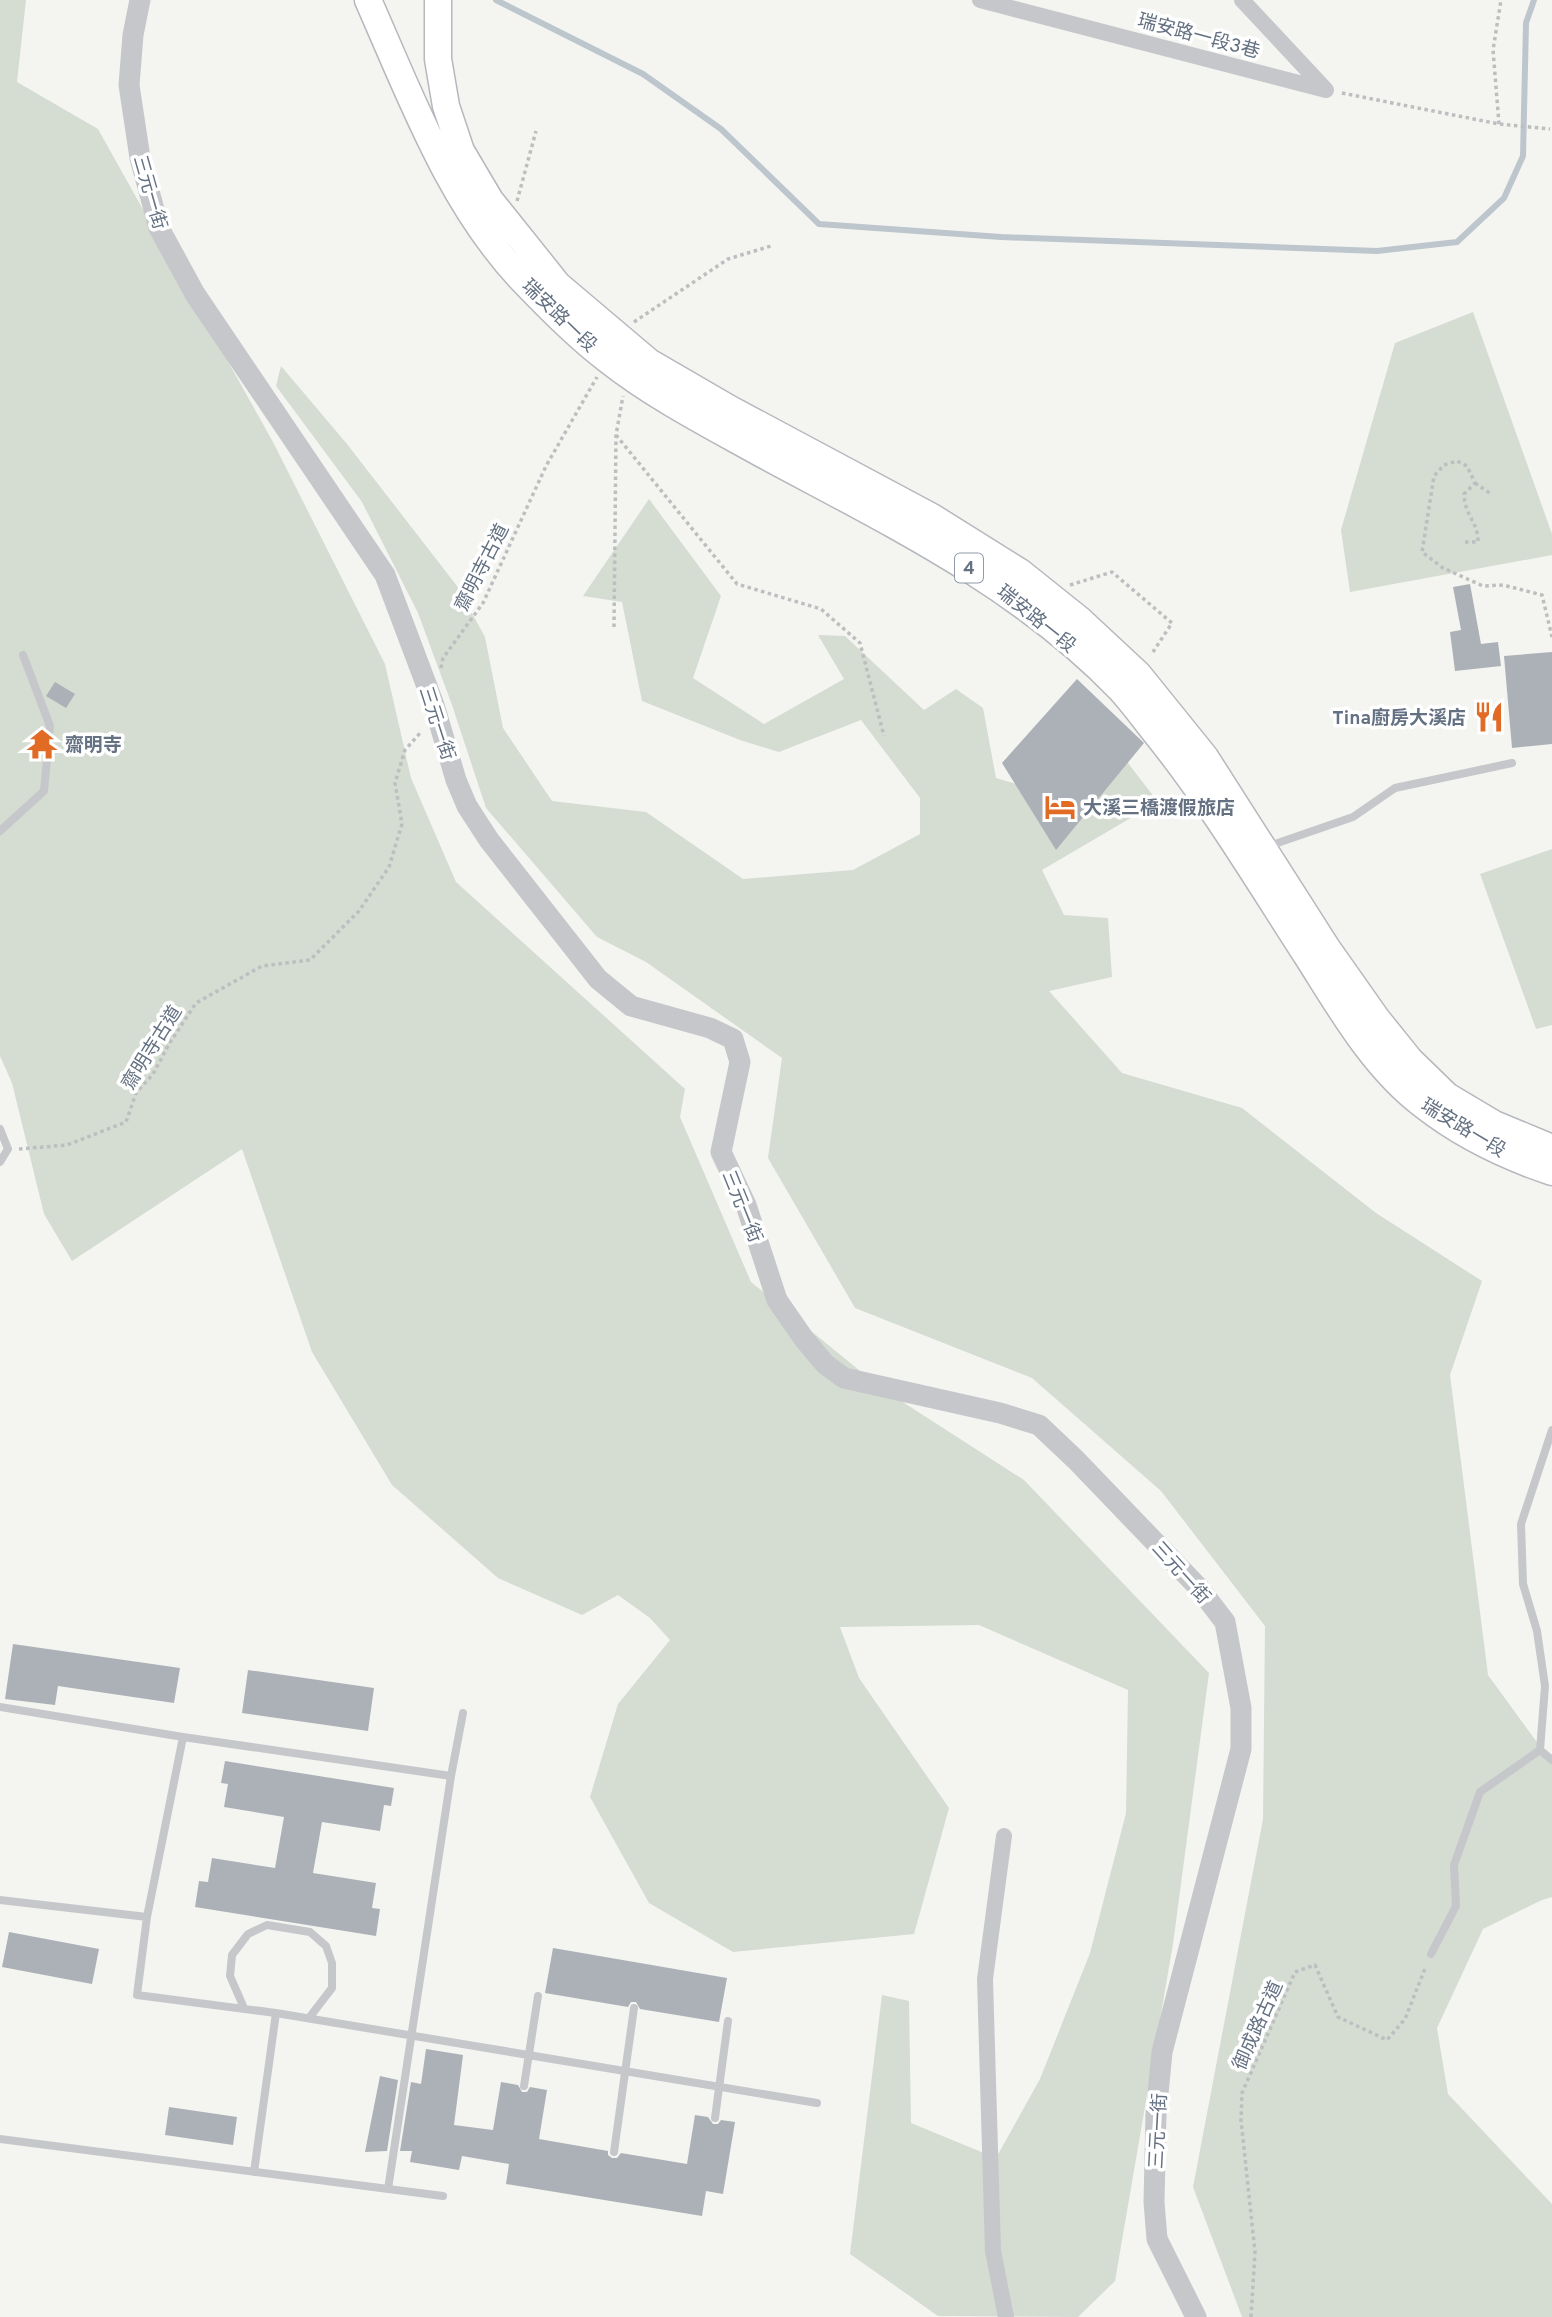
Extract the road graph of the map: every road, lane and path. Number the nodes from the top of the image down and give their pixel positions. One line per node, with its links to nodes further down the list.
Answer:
1 (140, 0): 24 (street, 三元一街)
2 (368, 0): 13 (main road, 瑞安路一段 / 4)
3 (438, 0): 11 (main road, 瑞安路一段 / 4)
4 (980, 0): 7 (street, 瑞安路一段3巷)
5 (1242, 0): 7 (street)
6 (1501, 0): 8 (path)
7 (1326, 90): 8 (path)
8 (1499, 124): 9 (path)
9 (1549, 130)
10 (536, 131): 11 (path)
11 (510, 226): 13 (main road, 瑞安路一段 / 4)
12 (771, 246): 13 (path)
13 (616, 356): 14 (path); 18 (main road, 瑞安路一段 / 4); 22 (path, 齋明寺古道); 28 (main road, 瑞安路一段 / 4)
14 (616, 435): 19 (path); 25 (path)
15 (1475, 483): 16 (path); 17 (path); 20 (path)
16 (1491, 494)
17 (1465, 542)
18 (1047, 593): 23 (main road, 瑞安路一段 / 4); 23 (path)
19 (614, 627)
20 (1552, 637)
21 (23, 655): 27 (lane)
22 (441, 670)
23 (1138, 674): 28 (main road, 瑞安路一段 / 4)
24 (435, 705): 30 (path, 齋明寺古道); 64 (street, 三元一街)
25 (884, 736)
26 (1512, 763): 28 (lane)
27 (0, 831)
28 (1255, 854): 31 (main road, 瑞安路一段 / 4); 33 (main road, 瑞安路一段 / 4)
29 (0, 1129): 30 (lane)
30 (8, 1149): 32 (lane)
31 (1552, 1149)
32 (0, 1162)
33 (1552, 1172)
34 (1552, 1430): 38 (lane)
35 (0, 1707): 37 (lane)
36 (463, 1713): 40 (lane)
37 (183, 1737): 40 (lane); 43 (lane)
38 (1540, 1750): 39 (lane); 44 (lane)
39 (1552, 1760)
40 (451, 1776): 51 (lane)
41 (1004, 1836): 63 (street)
42 (0, 1900): 43 (lane)
43 (147, 1917): 46 (lane)
44 (1431, 1954): 65 (path, 御成路古道)
45 (538, 1996): 52 (lane)
46 (244, 2008): 48 (lane); 49 (lane)
47 (634, 2008): 53 (lane)
48 (276, 2013): 49 (lane); 60 (lane)
49 (309, 2018): 51 (lane)
50 (728, 2021): 55 (lane)
51 (411, 2035): 52 (lane); 61 (lane)
52 (530, 2056): 53 (lane); 54 (lane)
53 (626, 2071): 55 (lane); 59 (lane)
54 (524, 2086)
55 (719, 2087): 56 (lane); 57 (lane)
56 (817, 2103)
57 (715, 2118)
58 (0, 2139): 60 (lane)
59 (614, 2152)
60 (254, 2172): 61 (lane)
61 (388, 2189): 62 (lane)
62 (443, 2196)
63 (1006, 2317)
64 (1196, 2317)
65 (1251, 2317)

